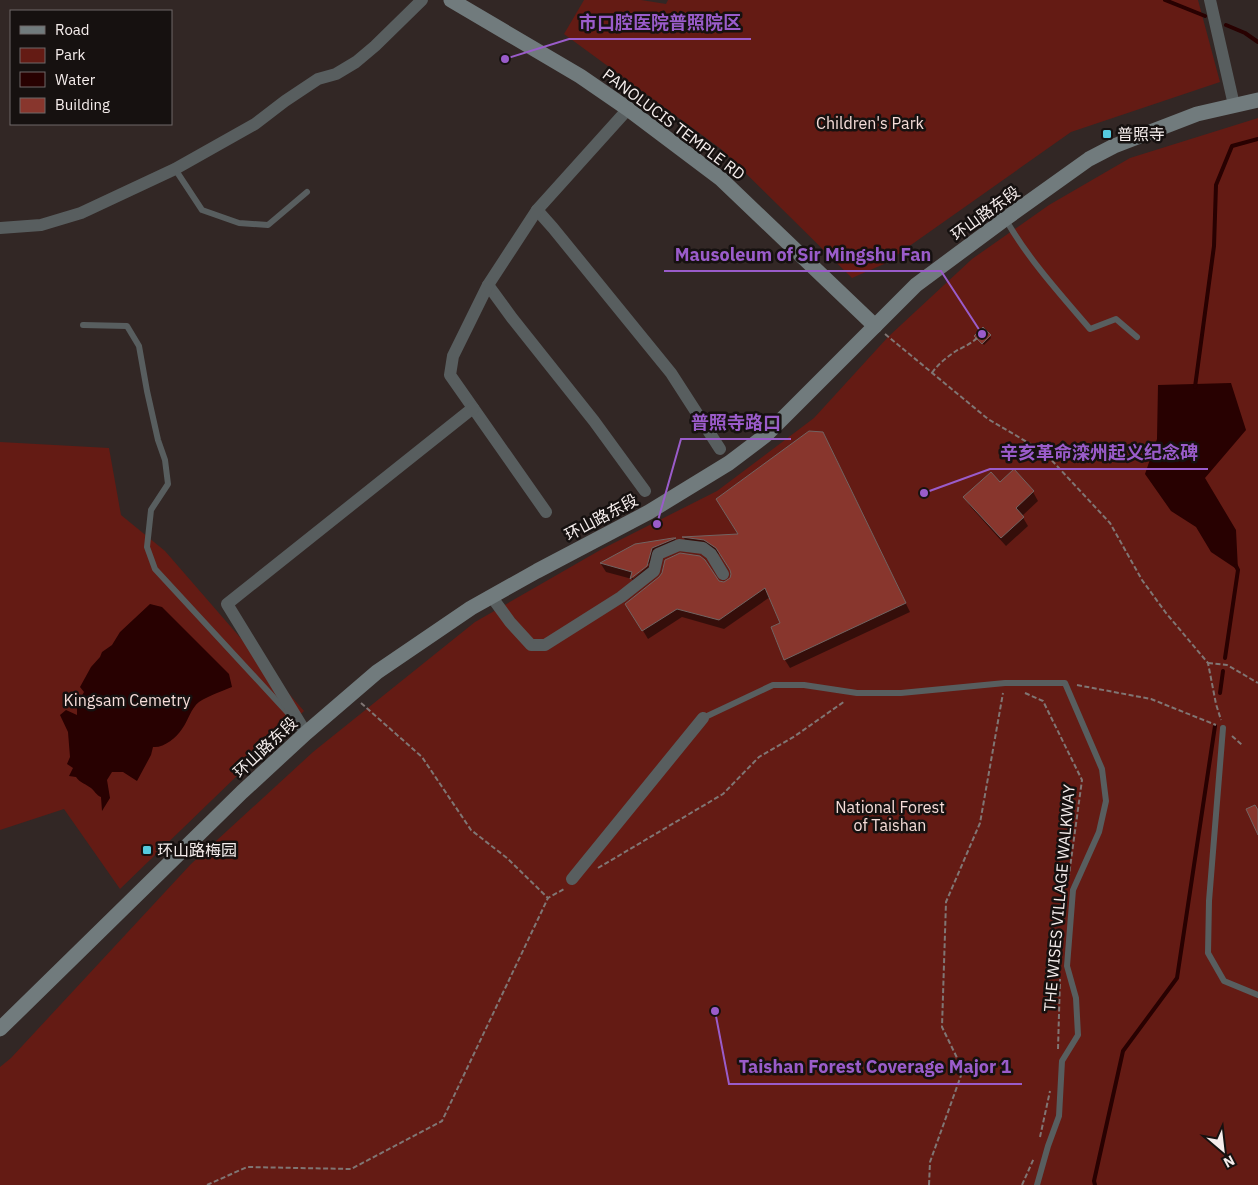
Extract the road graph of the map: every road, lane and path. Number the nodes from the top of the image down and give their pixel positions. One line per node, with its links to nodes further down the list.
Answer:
1 (422, 0): 7 (street)
2 (451, 0): 6 (main road, PANOLUCIS TEMPLE RD)
3 (1210, 0): 5 (street)
4 (1258, 100): 5 (main road, 环山路东段)
5 (1234, 105): 10 (main road, 环山路东段)
6 (628, 109): 9 (street); 14 (main road, PANOLUCIS TEMPLE RD)
7 (174, 169): 8 (lane); 11 (street)
8 (306, 192)
9 (537, 210): 12 (street); 19 (street)
10 (1005, 219): 14 (main road, 环山路东段); 15 (lane)
11 (0, 228)
12 (488, 285): 18 (street); 20 (street)
13 (83, 325): 30 (lane)
14 (875, 326): 17 (path); 23 (main road, 环山路东段)
15 (1137, 337)
16 (977, 338): 17 (path)
17 (932, 373): 24 (path)
18 (473, 408): 21 (street); 30 (street)
19 (720, 449)
20 (645, 491)
21 (546, 512)
22 (723, 574): 23 (street)
23 (491, 596): 30 (main road, 环山路东段)
24 (1208, 663): 27 (path); 29 (path)
25 (1005, 683): 26 (lane); 28 (lane); 33 (path, THE WISES VILLAGE WALKWAY); 43 (path)
26 (1064, 683): 29 (path); 45 (lane)
27 (1258, 683)
28 (703, 718): 32 (street)
29 (1223, 728): 31 (path); 36 (lane)
30 (306, 732): 37 (main road, 环山路东段)
31 (1242, 745)
32 (572, 878)
33 (1068, 882)
34 (548, 898): 42 (path)
35 (1060, 976): 38 (path, THE WISES VILLAGE WALKWAY)
36 (1258, 995)
37 (0, 1029)
38 (1058, 1053)
39 (1050, 1091): 40 (path)
40 (1040, 1139)
41 (1035, 1156): 44 (path)
42 (207, 1185)
43 (929, 1185)
44 (1022, 1185)
45 (1037, 1185)

